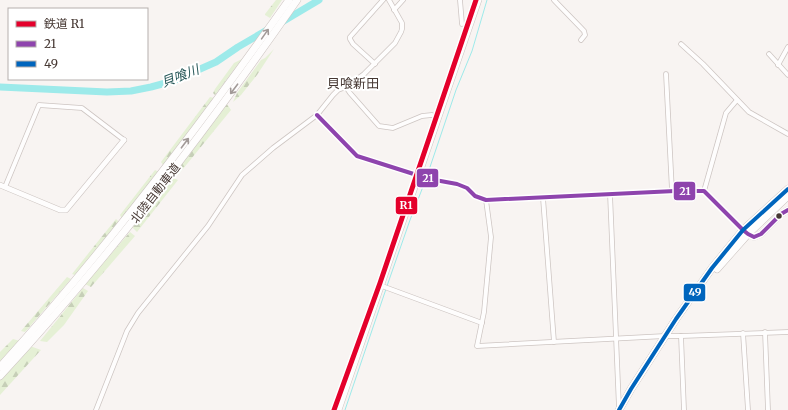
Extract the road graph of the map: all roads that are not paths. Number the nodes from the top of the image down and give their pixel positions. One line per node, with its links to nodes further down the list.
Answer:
1 (289, 0): 45 (highway, 北陸自動車道, one-way to 1)
2 (297, 0): 46 (highway, 北陸自動車道, one-way to 46)
3 (383, 0): 15 (street)
4 (388, 0): 9 (street)
5 (403, 0): 9 (street)
6 (460, 0): 10 (street)
7 (479, 0): 25 (street)
8 (554, 0): 11 (street)
9 (394, 10): 15 (street)
10 (462, 24)
11 (581, 40)
12 (681, 44): 20 (street)
13 (788, 47): 16 (street)
14 (769, 54): 16 (street)
15 (375, 64): 19 (street)
16 (778, 65): 18 (street)
17 (666, 74): 28 (street)
18 (788, 75)
19 (346, 88): 21 (street); 22 (street)
20 (737, 100): 23 (street); 29 (street)
21 (432, 114)
22 (317, 115): 25 (street); 47 (street)
23 (788, 134)
24 (124, 140): 26 (street); 26 (street)
25 (420, 176): 33 (street); 36 (street)
26 (2, 186)
27 (788, 189): 35 (highway)
28 (672, 191): 29 (street); 30 (street)
29 (704, 191): 35 (street)
30 (610, 194): 32 (street); 43 (street)
31 (788, 196): 35 (highway)
32 (543, 198): 33 (street); 44 (street)
33 (486, 200): 37 (street)
34 (788, 210): 35 (main road)
35 (746, 232): 41 (highway)
36 (383, 287): 37 (street); 48 (street)
37 (482, 323): 44 (street)
38 (765, 332): 39 (street); 40 (street); 52 (street)
39 (788, 332)
40 (743, 333): 42 (street); 51 (street)
41 (665, 336): 42 (street); 43 (street); 49 (highway)
42 (681, 336): 50 (street)
43 (616, 339): 44 (street); 49 (street)
44 (554, 342)
45 (0, 367)
46 (0, 376)
47 (96, 410)
48 (339, 410)
49 (619, 410)
50 (684, 410)
51 (748, 410)
52 (768, 410)

